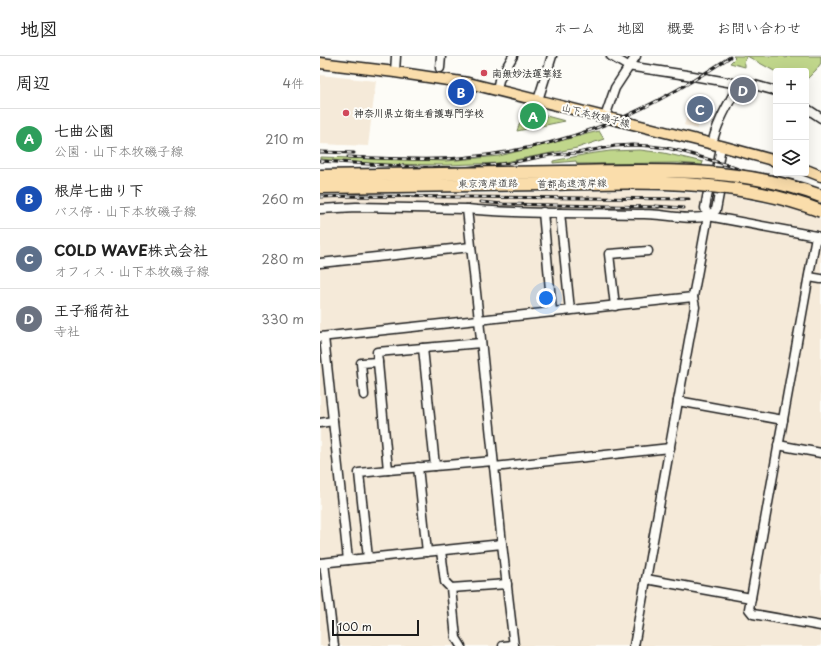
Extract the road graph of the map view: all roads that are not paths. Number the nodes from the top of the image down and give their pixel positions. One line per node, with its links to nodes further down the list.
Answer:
1 (394, 56): 10 (street)
2 (441, 56): 9 (street)
3 (513, 56): 12 (street)
4 (552, 56): 14 (street)
5 (611, 56): 8 (street)
6 (636, 56): 8 (street)
7 (320, 64): 10 (main road, 山下本牧磯子線)
8 (629, 66): 11 (street); 16 (street)
9 (440, 68)
10 (395, 72): 12 (main road, 山下本牧磯子線)
11 (739, 84): 13 (street); 18 (street)
12 (497, 90): 14 (main road, 山下本牧磯子線)
13 (773, 90)
14 (538, 100): 16 (main road, 山下本牧磯子線)
15 (809, 110): 17 (street)
16 (605, 117): 18 (main road, 山下本牧磯子線)
17 (821, 118)
18 (716, 145): 19 (main road, 山下本牧磯子線); 30 (street)
19 (773, 160)
20 (809, 171): 22 (main road)
21 (320, 176): 24 (highway, 首都高速湾岸線, bridge)
22 (821, 176)
23 (320, 186): 27 (highway, 首都高速湾岸線, bridge)
24 (821, 197)
25 (320, 209): 26 (street)
26 (467, 209): 28 (street); 32 (street)
27 (821, 210)
28 (543, 212): 29 (street); 40 (street)
29 (560, 213): 30 (street); 39 (street)
30 (708, 216): 31 (street); 37 (street)
31 (818, 238): 35 (street)
32 (471, 247): 34 (street); 41 (street)
33 (648, 251): 38 (street)
34 (320, 263)
35 (808, 277): 36 (street); 48 (street)
36 (821, 279)
37 (693, 297): 38 (street); 47 (street)
38 (615, 306): 39 (street)
39 (570, 310): 40 (street)
40 (552, 312): 41 (street)
41 (479, 320): 42 (street); 43 (street)
42 (322, 337): 49 (street)
43 (481, 344): 44 (street); 54 (street)
44 (423, 348): 45 (street); 55 (street)
45 (378, 362): 46 (street); 57 (street)
46 (364, 395)
47 (678, 401): 48 (street); 52 (street)
48 (783, 420): 51 (street)
49 (333, 421): 50 (street); 62 (street)
50 (320, 423)
51 (778, 446): 53 (street); 67 (street)
52 (670, 448): 54 (street); 64 (street)
53 (821, 453)
54 (494, 464): 55 (street); 58 (street)
55 (435, 466): 56 (street)
56 (418, 467): 57 (street); 60 (street)
57 (388, 470): 61 (street)
58 (502, 544): 59 (street); 65 (street)
59 (441, 551): 60 (street); 66 (street)
60 (427, 552): 61 (street)
61 (368, 558): 62 (street)
62 (348, 560): 63 (street)
63 (322, 563): 69 (street)
64 (646, 579): 67 (street); 73 (street)
65 (507, 584): 66 (street); 72 (street)
66 (452, 588): 70 (street)
67 (751, 598): 68 (street)
68 (821, 626)
69 (334, 646)
70 (461, 646)
71 (503, 646): 72 (street)
72 (514, 646)
73 (634, 646)

